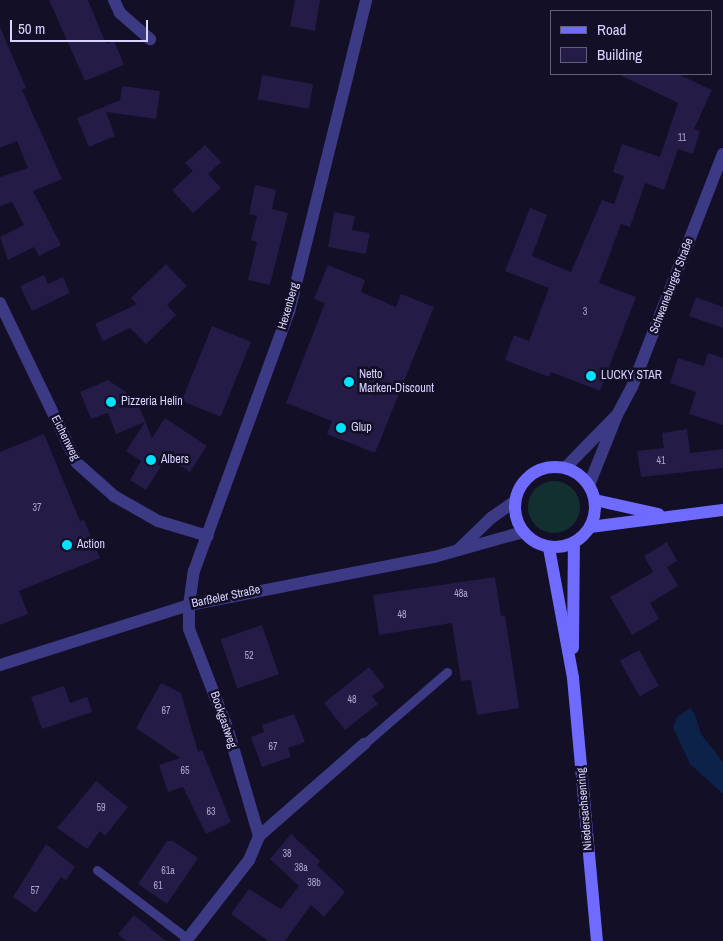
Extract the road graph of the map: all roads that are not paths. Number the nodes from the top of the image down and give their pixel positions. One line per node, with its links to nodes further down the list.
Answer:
1 (114, 0): 3 (street)
2 (366, 0): 15 (street, Hexenberg)
3 (150, 39)
4 (723, 154): 6 (street, Schwaneburger Straße)
5 (0, 303): 15 (street, Eichenweg)
6 (617, 415): 7 (street, Schwaneburger Straße); 8 (street, Schwaneburger Straße)
7 (565, 468): 8 (main road); 10 (main road)
8 (589, 486): 9 (main road)
9 (595, 500): 12 (main road); 13 (main road)
10 (515, 501): 14 (main road); 18 (street)
11 (723, 510): 12 (main road)
12 (665, 516): 13 (main road)
13 (590, 527): 16 (main road)
14 (523, 532): 17 (main road); 18 (street, Barßeler Straße)
15 (208, 536): 19 (street, Hexenberg)
16 (574, 543): 17 (main road); 22 (main road, Niedersachsenring)
17 (549, 548): 22 (main road, Niedersachsenring)
18 (458, 550): 19 (street, Barßeler Straße)
19 (189, 605): 20 (street, Barßeler Straße); 24 (street, Bookgastweg)
20 (0, 665)
21 (447, 672): 23 (lane)
22 (573, 678): 27 (main road, Niedersachsenring)
23 (364, 744): 24 (street)
24 (259, 836): 26 (street)
25 (97, 870): 26 (lane)
26 (187, 940)
27 (598, 941)

